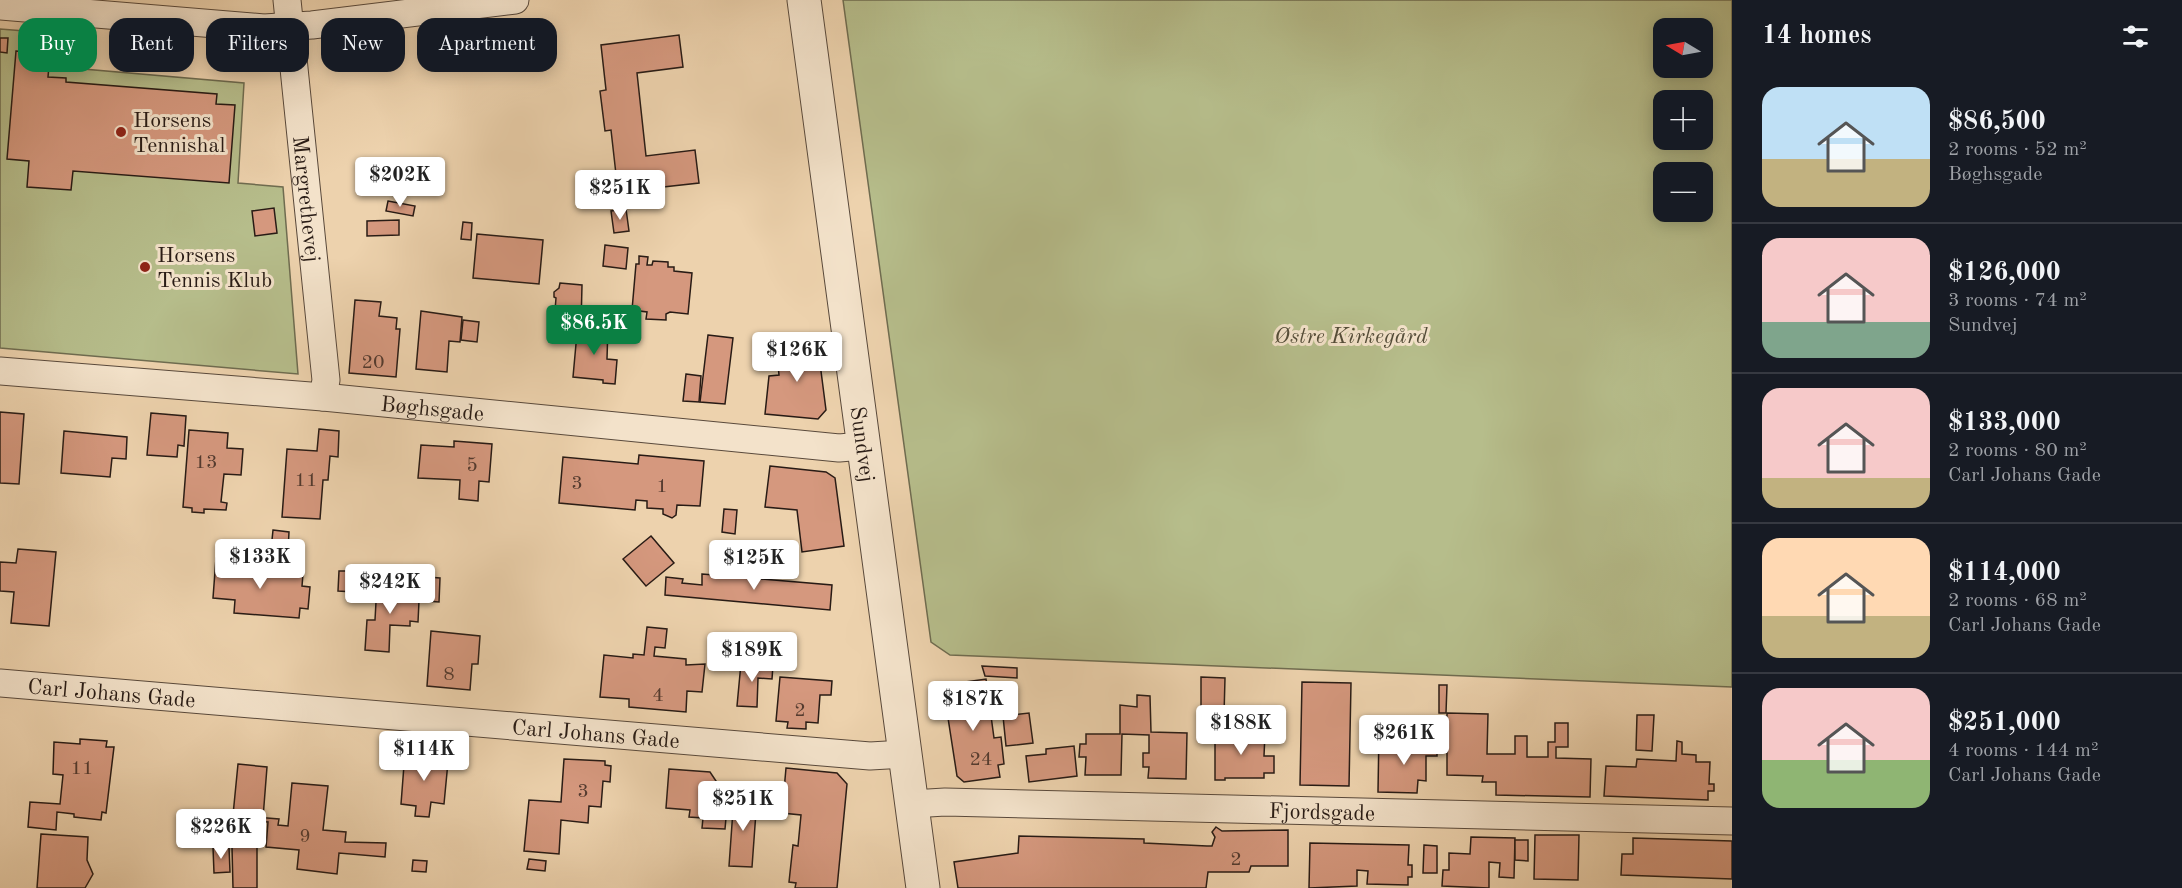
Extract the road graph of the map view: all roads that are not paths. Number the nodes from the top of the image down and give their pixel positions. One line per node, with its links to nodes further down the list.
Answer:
1 (287, 0): 5 (street, Margrethevej)
2 (515, 0): 7 (street)
3 (804, 0): 11 (street, Sundvej)
4 (0, 6): 6 (street)
5 (289, 18)
6 (206, 23)
7 (309, 24)
8 (295, 72): 10 (street, Margrethevej)
9 (0, 371): 10 (street, Bøghsgade)
10 (323, 398): 11 (street, Bøghsgade)
11 (863, 446): 13 (street, Sundvej)
12 (0, 683): 13 (street, Carl Johans Gade)
13 (905, 754): 14 (street, Sundvej)
14 (912, 804): 15 (street, Fjordsgade); 16 (street, Sundvej)
15 (1732, 821)
16 (923, 888)

